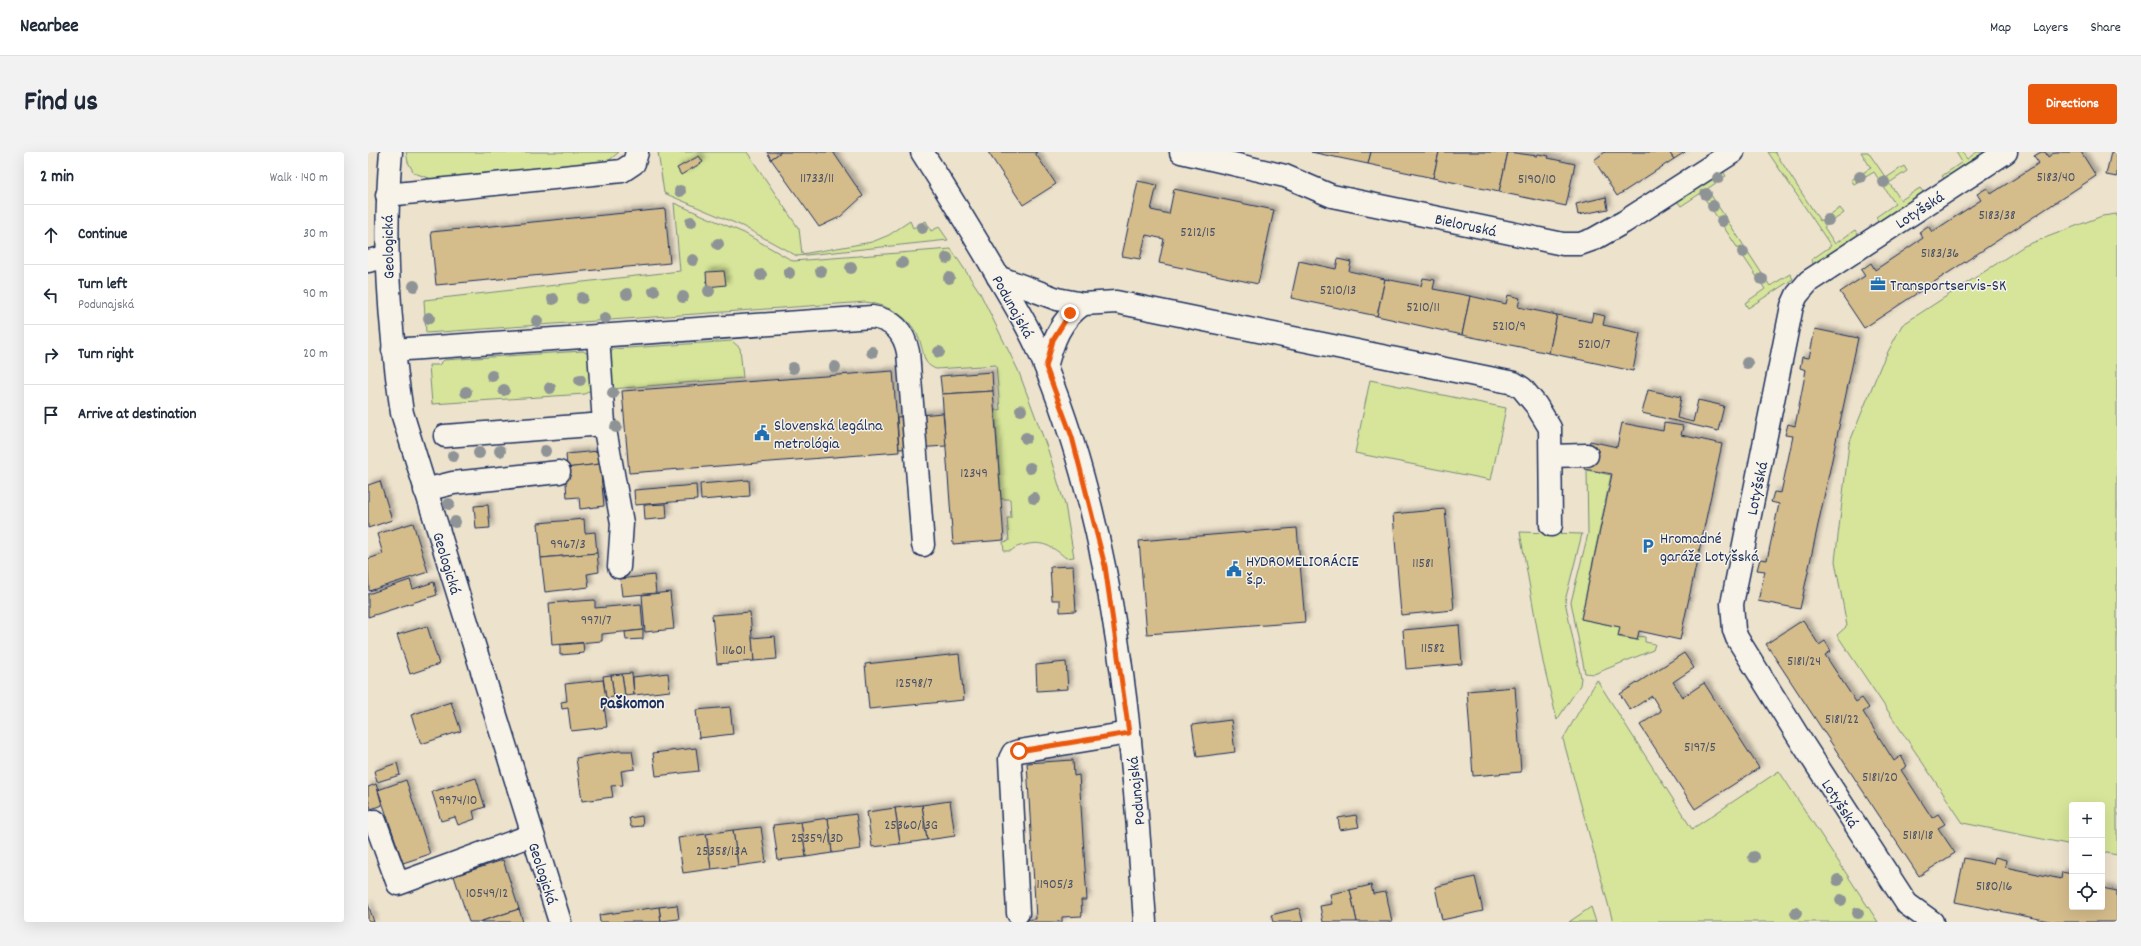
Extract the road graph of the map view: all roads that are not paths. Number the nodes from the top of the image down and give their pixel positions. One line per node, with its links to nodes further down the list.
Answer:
1 (391, 152): 7 (street, Geologická)
2 (636, 152): 7 (street, Geologická)
3 (922, 152): 9 (street, Podunajská)
4 (1181, 152): 5 (street, Bieloruská)
5 (1733, 152)
6 (2006, 152): 29 (street, Lotyšská)
7 (387, 195): 8 (street, Geologická)
8 (377, 259): 12 (street, Geologická)
9 (998, 277): 10 (street); 13 (street, Podunajská)
10 (1082, 304): 13 (street); 17 (street)
11 (598, 336): 12 (street); 14 (street); 21 (street)
12 (393, 350): 19 (street, Geologická)
13 (1046, 367): 23 (street, Podunajská)
14 (604, 424): 15 (street); 22 (street)
15 (445, 436)
16 (1587, 455): 17 (street)
17 (1551, 456): 20 (street)
18 (558, 472): 19 (street)
19 (425, 490): 25 (street, Geologická)
20 (1551, 525)
21 (923, 545)
22 (618, 566)
23 (1129, 733): 26 (street); 28 (street, Podunajská)
24 (375, 821): 25 (street)
25 (532, 835): 27 (street, Geologická)
26 (1018, 913)
27 (560, 922)
28 (1145, 922)
29 (1932, 922)

